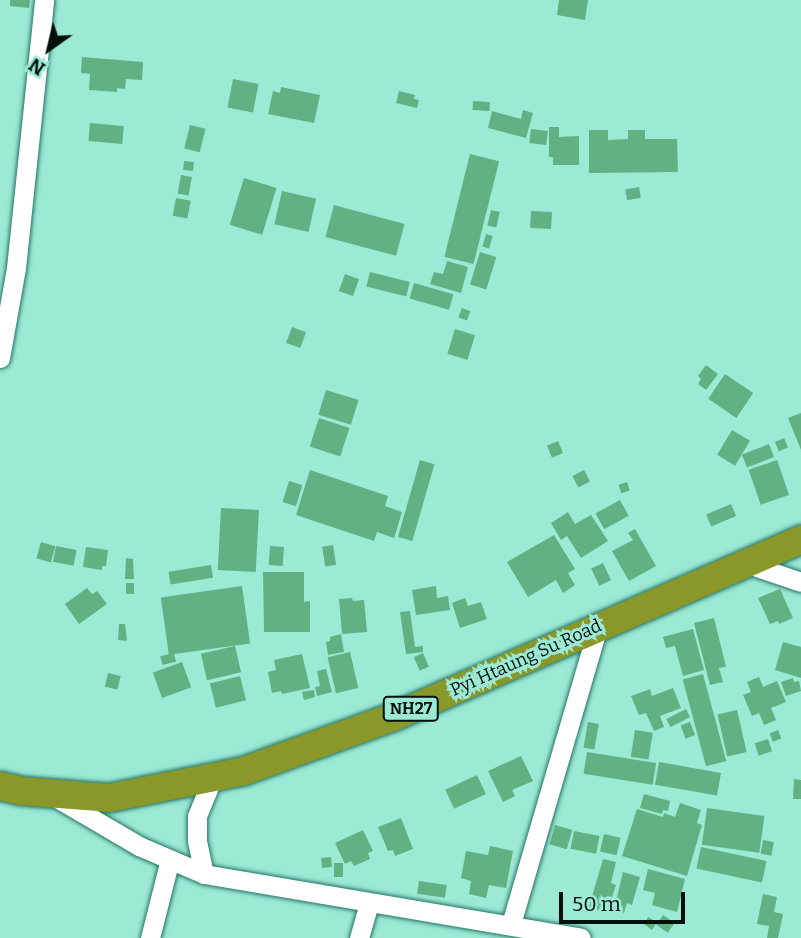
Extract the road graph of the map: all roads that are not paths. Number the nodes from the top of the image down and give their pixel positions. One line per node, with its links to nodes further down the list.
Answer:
1 (44, 0): 2 (street)
2 (0, 358)
3 (801, 540): 4 (highway, Pyi Htaung Su Road / NH27)
4 (748, 564): 5 (street); 6 (highway, Pyi Htaung Su Road / NH27)
5 (801, 582)
6 (598, 626): 7 (highway, Pyi Htaung Su Road / NH27); 13 (street)
7 (213, 777): 9 (highway, Pyi Htaung Su Road / NH27); 11 (street)
8 (0, 786): 9 (highway, Pyi Htaung Su Road / NH27)
9 (50, 794): 10 (street)
10 (170, 859): 11 (street); 14 (street)
11 (204, 874): 12 (street)
12 (369, 903): 13 (street); 15 (street)
13 (512, 924): 16 (street)
14 (150, 938)
15 (359, 938)
16 (581, 938)

